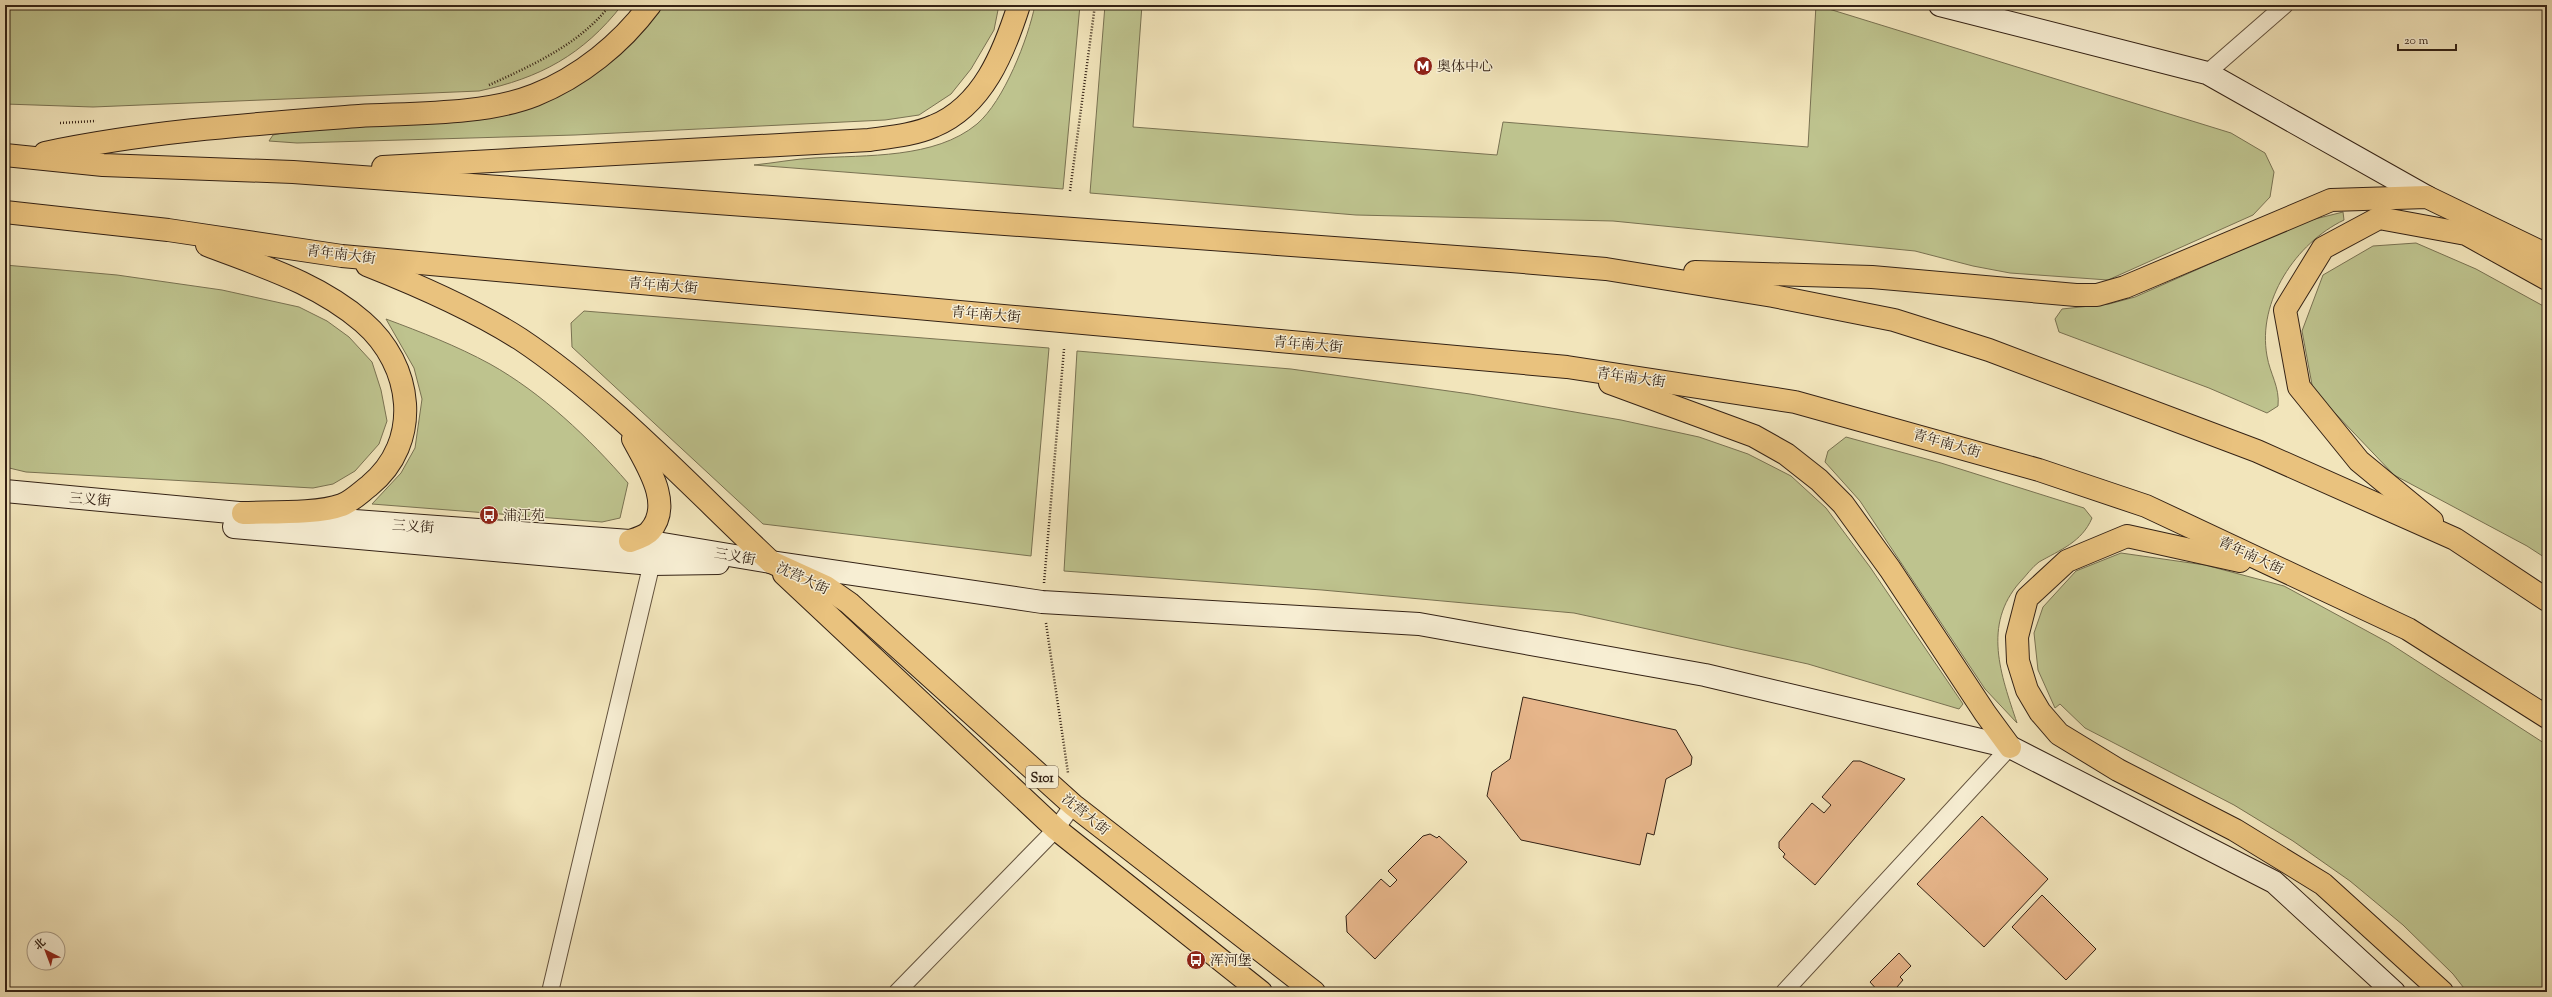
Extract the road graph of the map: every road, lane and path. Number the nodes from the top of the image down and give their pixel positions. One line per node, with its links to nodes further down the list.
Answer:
1 (610, 5): 8 (path)
2 (650, 5): 12 (main road)
3 (1019, 5): 13 (main road)
4 (1095, 5): 14 (path)
5 (1940, 5): 7 (street)
6 (2285, 5): 7 (street)
7 (2207, 73): 15 (street)
8 (488, 86)
9 (99, 121): 10 (path)
10 (60, 124)
11 (5, 155): 12 (main road)
12 (29, 156): 13 (main road)
13 (293, 172): 20 (main road)
14 (1070, 190)
15 (2427, 197): 18 (main road); 20 (main road)
16 (12, 212): 17 (main road, 青年南大街)
17 (168, 230): 19 (main road, 青年南大街); 27 (main road)
18 (2547, 255)
19 (342, 256): 23 (main road, 青年南大街); 24 (main road)
20 (1606, 269): 28 (main road)
21 (2547, 279): 28 (main road)
22 (1064, 349): 35 (path)
23 (1567, 367): 33 (main road, 青年南大街); 37 (main road)
24 (627, 427): 29 (main road); 31 (main road)
25 (5, 491): 27 (street, 三义街)
26 (5, 506): 32 (street, 三义街)
27 (243, 513): 29 (street, 三义街)
28 (2455, 539): 34 (main road)
29 (630, 542): 30 (street, 三义街)
30 (657, 543): 31 (street, 三义街); 32 (street)
31 (771, 562): 32 (street, 三义街); 35 (street); 38 (main road, 沈营大街 / S101); 39 (main road, 沈营大街 / S101)
32 (652, 564): 40 (street)
33 (2286, 572): 36 (main road, 青年南大街); 46 (main road)
34 (2547, 600)
35 (1042, 602): 37 (street); 38 (path)
36 (2547, 717)
37 (2010, 747): 44 (street); 45 (street)
38 (1073, 805): 39 (street); 43 (main road, 沈营大街 / S101)
39 (1056, 829): 41 (street); 42 (main road, 沈营大街 / S101)
40 (550, 992)
41 (897, 992)
42 (1261, 992)
43 (1314, 992)
44 (1784, 992)
45 (2394, 992)
46 (2442, 992)

